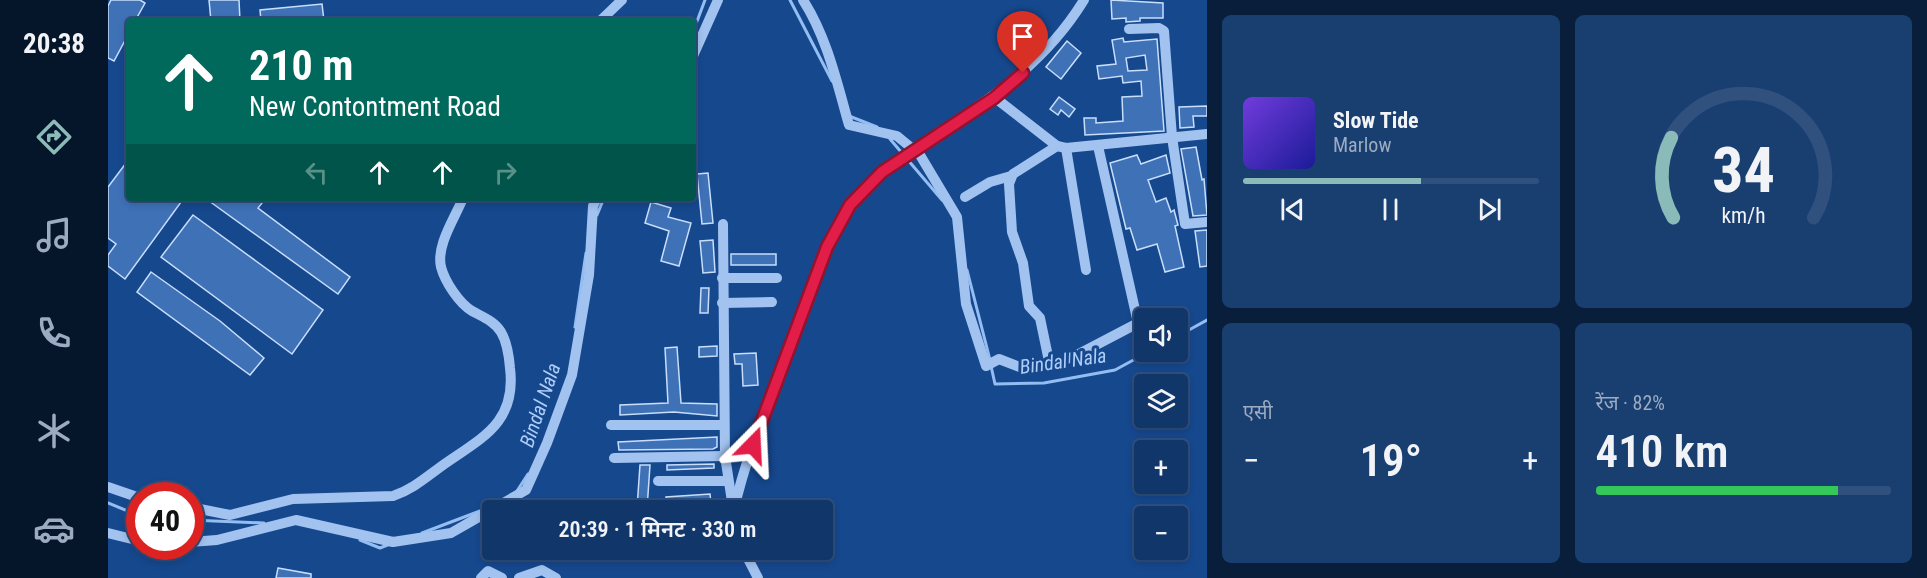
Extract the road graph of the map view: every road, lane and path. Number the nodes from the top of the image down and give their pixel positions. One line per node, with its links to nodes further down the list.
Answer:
1 (622, 0): 5 (street)
2 (718, 0): 7 (street)
3 (803, 0): 24 (street)
4 (1084, 0): 8 (street)
5 (603, 18)
6 (1129, 29): 10 (street)
7 (696, 49)
8 (994, 98): 12 (street); 34 (street, bridge)
9 (1207, 134): 10 (street)
10 (1172, 137): 11 (street); 17 (street)
11 (1098, 146): 12 (street); 24 (street)
12 (1061, 147): 13 (street); 19 (street)
13 (1011, 176): 14 (street); 24 (street)
14 (965, 197)
15 (462, 201): 35 (street)
16 (596, 201): 38 (street)
17 (1207, 222)
18 (723, 224): 20 (street)
19 (1086, 270)
20 (722, 278): 21 (street); 23 (street)
21 (777, 278)
22 (772, 302): 23 (street)
23 (722, 303): 26 (street)
24 (1050, 366)
25 (611, 425): 26 (street)
26 (724, 425): 27 (street)
27 (725, 456): 28 (street); 30 (street)
28 (614, 458)
29 (658, 481): 30 (street)
30 (728, 481): 33 (street)
31 (108, 487): 32 (street)
32 (126, 493)
33 (732, 500)
34 (737, 500)
35 (204, 510)
36 (108, 532): 37 (street)
37 (126, 537)
38 (204, 541)
39 (749, 560): 44 (street)
40 (481, 578): 41 (street)
41 (502, 578)
42 (519, 578): 43 (street)
43 (556, 578)
44 (758, 578)

